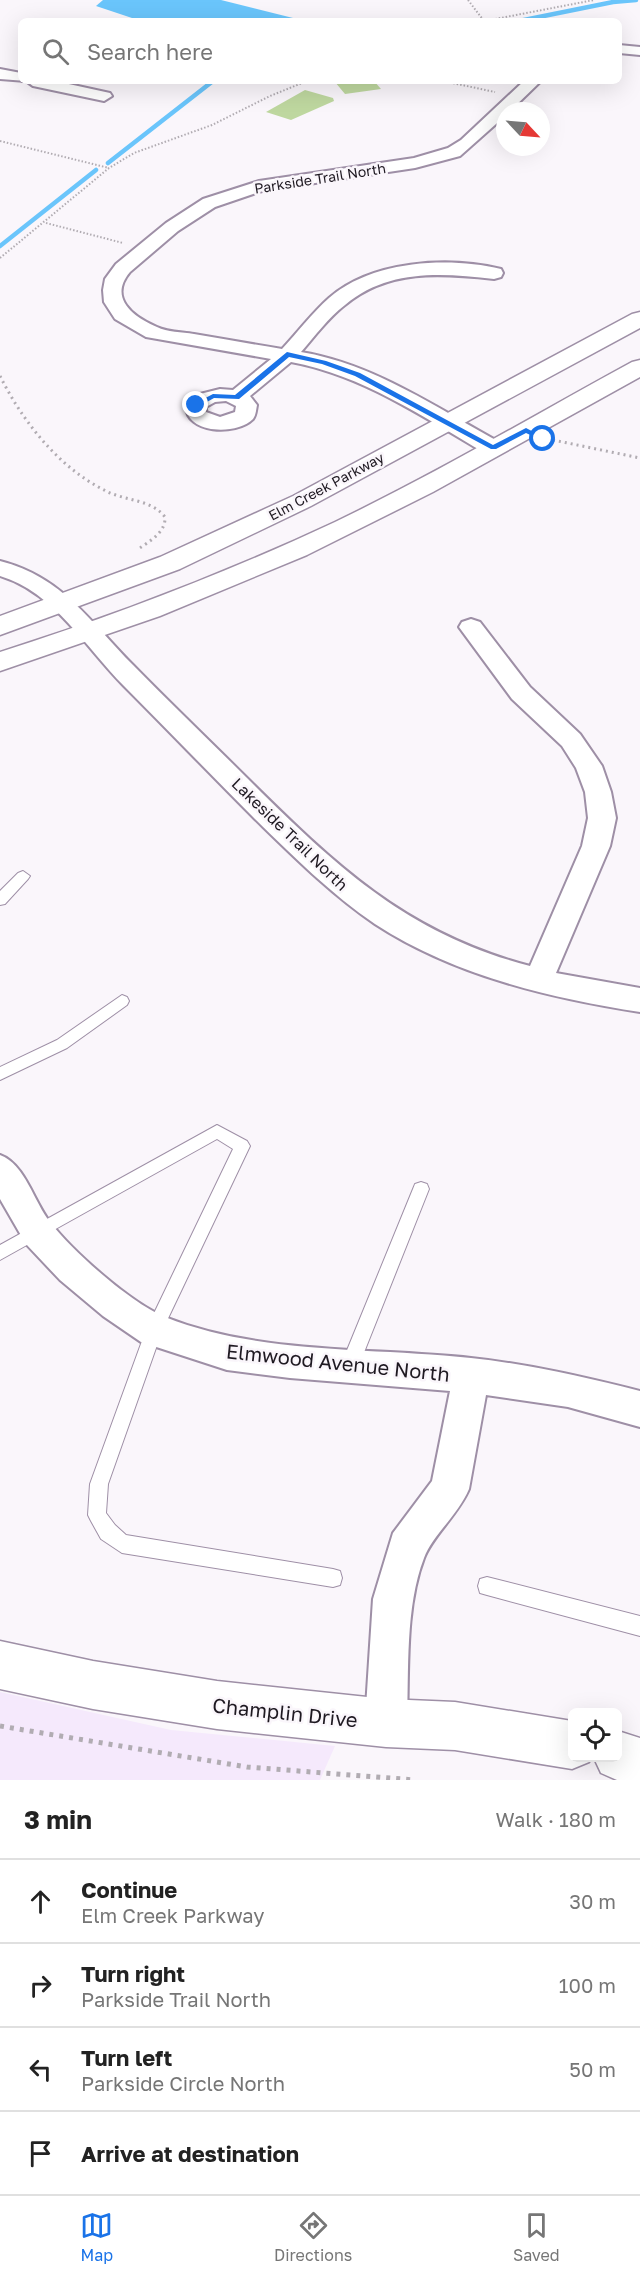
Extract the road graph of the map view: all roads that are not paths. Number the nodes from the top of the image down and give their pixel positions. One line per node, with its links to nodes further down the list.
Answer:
1 (622, 49): 2 (street)
2 (640, 51)
3 (0, 74): 4 (street)
4 (18, 77)
5 (47, 84): 7 (street)
6 (530, 84): 10 (street, Parkside Trail North)
7 (104, 96)
8 (494, 273): 10 (street)
9 (640, 320): 13 (street, Elm Creek Parkway)
10 (287, 354): 12 (street); 13 (street, Parkside Trail North)
11 (640, 367): 14 (street)
12 (237, 397)
13 (448, 424): 14 (street, Parkside Trail North); 16 (street, Elm Creek Parkway)
14 (493, 448): 19 (street)
15 (0, 568): 16 (street, Lakeside Trail North)
16 (60, 604): 17 (street, Elm Creek Parkway); 19 (street, Lakeside Trail North)
17 (0, 626)
18 (471, 627): 23 (street)
19 (88, 633): 20 (street); 23 (street, Lakeside Trail North)
20 (0, 662)
21 (23, 876): 22 (lane)
22 (0, 900)
23 (538, 981): 24 (street, Lakeside Trail North)
24 (640, 1000)
25 (122, 1001): 26 (lane)
26 (0, 1074)
27 (0, 1169): 29 (street, Elmwood Avenue North)
28 (422, 1189): 32 (lane)
29 (38, 1233): 30 (lane); 31 (street, Elmwood Avenue North); 31 (lane)
30 (0, 1253)
31 (154, 1330): 32 (street, Elmwood Avenue North); 35 (lane)
32 (350, 1365): 33 (street, Elmwood Avenue North)
33 (471, 1375): 34 (street, Elmwood Avenue North); 39 (street)
34 (640, 1409)
35 (333, 1578)
36 (487, 1586): 37 (lane)
37 (640, 1626)
38 (0, 1665): 39 (street, Champlin Drive)
39 (386, 1722): 40 (street, Champlin Drive)
40 (568, 1744)
41 (622, 1757): 42 (street)
42 (640, 1763)

